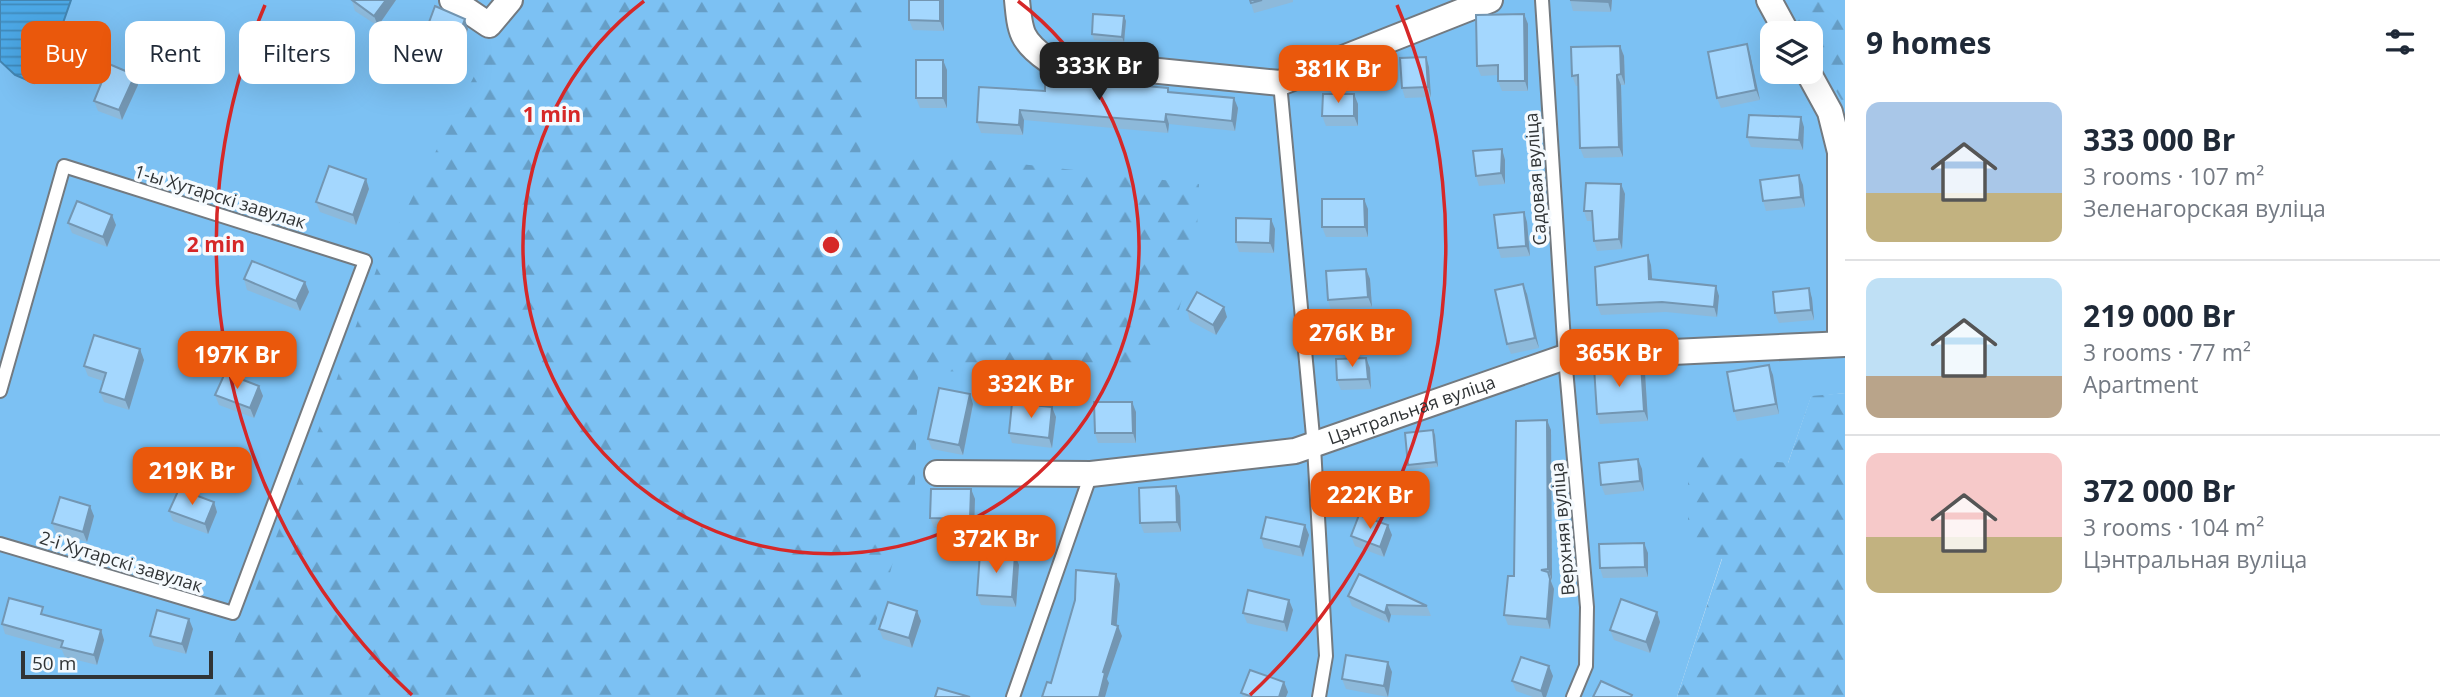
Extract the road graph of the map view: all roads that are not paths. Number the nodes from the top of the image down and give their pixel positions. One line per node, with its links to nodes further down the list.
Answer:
1 (452, 0): 2 (street)
2 (510, 0)
3 (1017, 0): 8 (street)
4 (1490, 0): 8 (street)
5 (1542, 0): 12 (lane, Садовая вуліца)
6 (1769, 0): 7 (street)
7 (1780, 21)
8 (1280, 83): 14 (lane)
9 (1815, 84): 10 (street)
10 (1842, 173): 11 (street)
11 (1843, 344): 12 (street, Цэнтральная вуліца)
12 (1565, 357): 14 (street, Цэнтральная вуліца); 21 (lane, Верхняя вуліца)
13 (0, 391): 18 (lane, 1-ы Хутарскі завулак)
14 (1314, 447): 16 (street, Цэнтральная вуліца); 20 (lane)
15 (937, 473): 16 (street, Цэнтральная вуліца)
16 (1091, 474): 19 (lane)
17 (0, 544): 18 (lane, 2-і Хутарскі завулак)
18 (233, 613)
19 (1013, 697)
20 (1319, 697)
21 (1573, 697)

